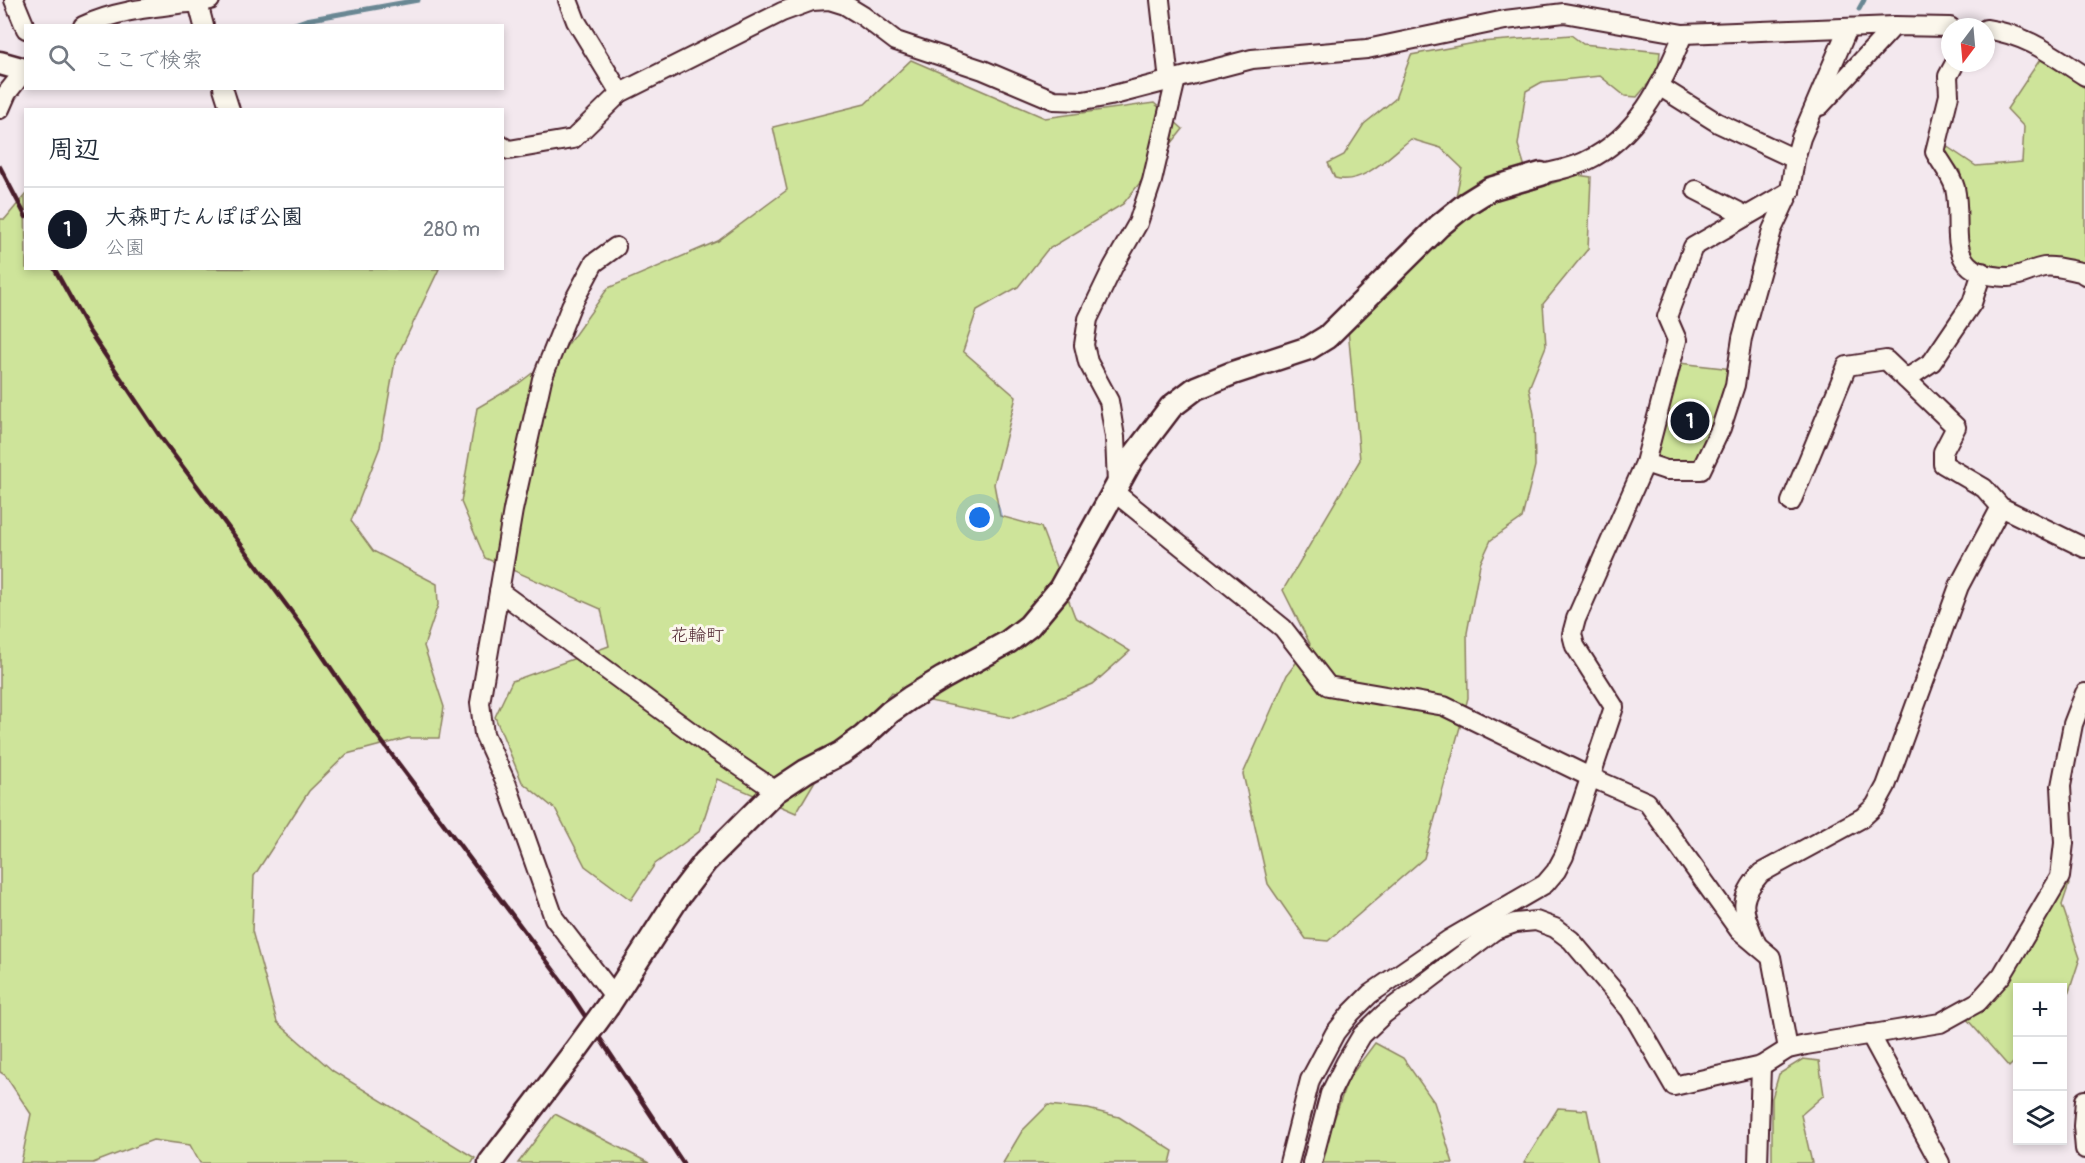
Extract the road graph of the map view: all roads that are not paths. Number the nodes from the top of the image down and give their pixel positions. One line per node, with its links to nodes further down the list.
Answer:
1 (14, 0): 6 (street)
2 (568, 0): 22 (street)
3 (1160, 0): 19 (street)
4 (192, 2): 7 (street); 8 (street)
5 (847, 3): 19 (street); 22 (street)
6 (24, 24)
7 (87, 24)
8 (203, 24)
9 (1894, 26): 10 (street); 11 (street); 25 (street)
10 (1941, 27)
11 (1848, 28): 13 (street); 25 (street)
12 (1995, 30): 18 (street)
13 (1683, 34): 19 (street); 20 (street)
14 (0, 63): 15 (street)
15 (24, 69)
16 (24, 70): 24 (street)
17 (1950, 72): 33 (street)
18 (2085, 76)
19 (1173, 80): 37 (street)
20 (1659, 86): 27 (street); 28 (street)
21 (224, 90): 23 (street)
22 (620, 93): 26 (street)
23 (229, 108)
24 (0, 109)
25 (1812, 114): 27 (street)
26 (504, 147)
27 (1795, 159): 30 (street)
28 (1541, 174): 37 (street)
29 (1696, 190): 31 (street)
30 (1790, 191): 31 (street); 36 (street)
31 (1745, 215): 36 (street)
32 (616, 247): 41 (street)
33 (1982, 272): 34 (street); 35 (street)
34 (2085, 275)
35 (1906, 379): 38 (street); 39 (street)
36 (1645, 463): 43 (street)
37 (1115, 488): 43 (street); 44 (street)
38 (1791, 502)
39 (2001, 507): 40 (street); 46 (street)
40 (2085, 548)
41 (499, 591): 44 (street); 47 (street)
42 (2085, 693): 48 (street)
43 (1590, 777): 45 (street); 46 (street)
44 (776, 791): 47 (street)
45 (1491, 923): 50 (street); 54 (street); 55 (street)
46 (1758, 946): 49 (street)
47 (611, 1001): 53 (street, bridge)
48 (1870, 1034): 49 (street); 57 (street)
49 (1788, 1049): 50 (street)
50 (1761, 1066): 56 (street)
51 (2085, 1100): 52 (street)
52 (2085, 1149)
53 (490, 1163)
54 (1289, 1163)
55 (1312, 1163)
56 (1758, 1163)
57 (1940, 1163)

